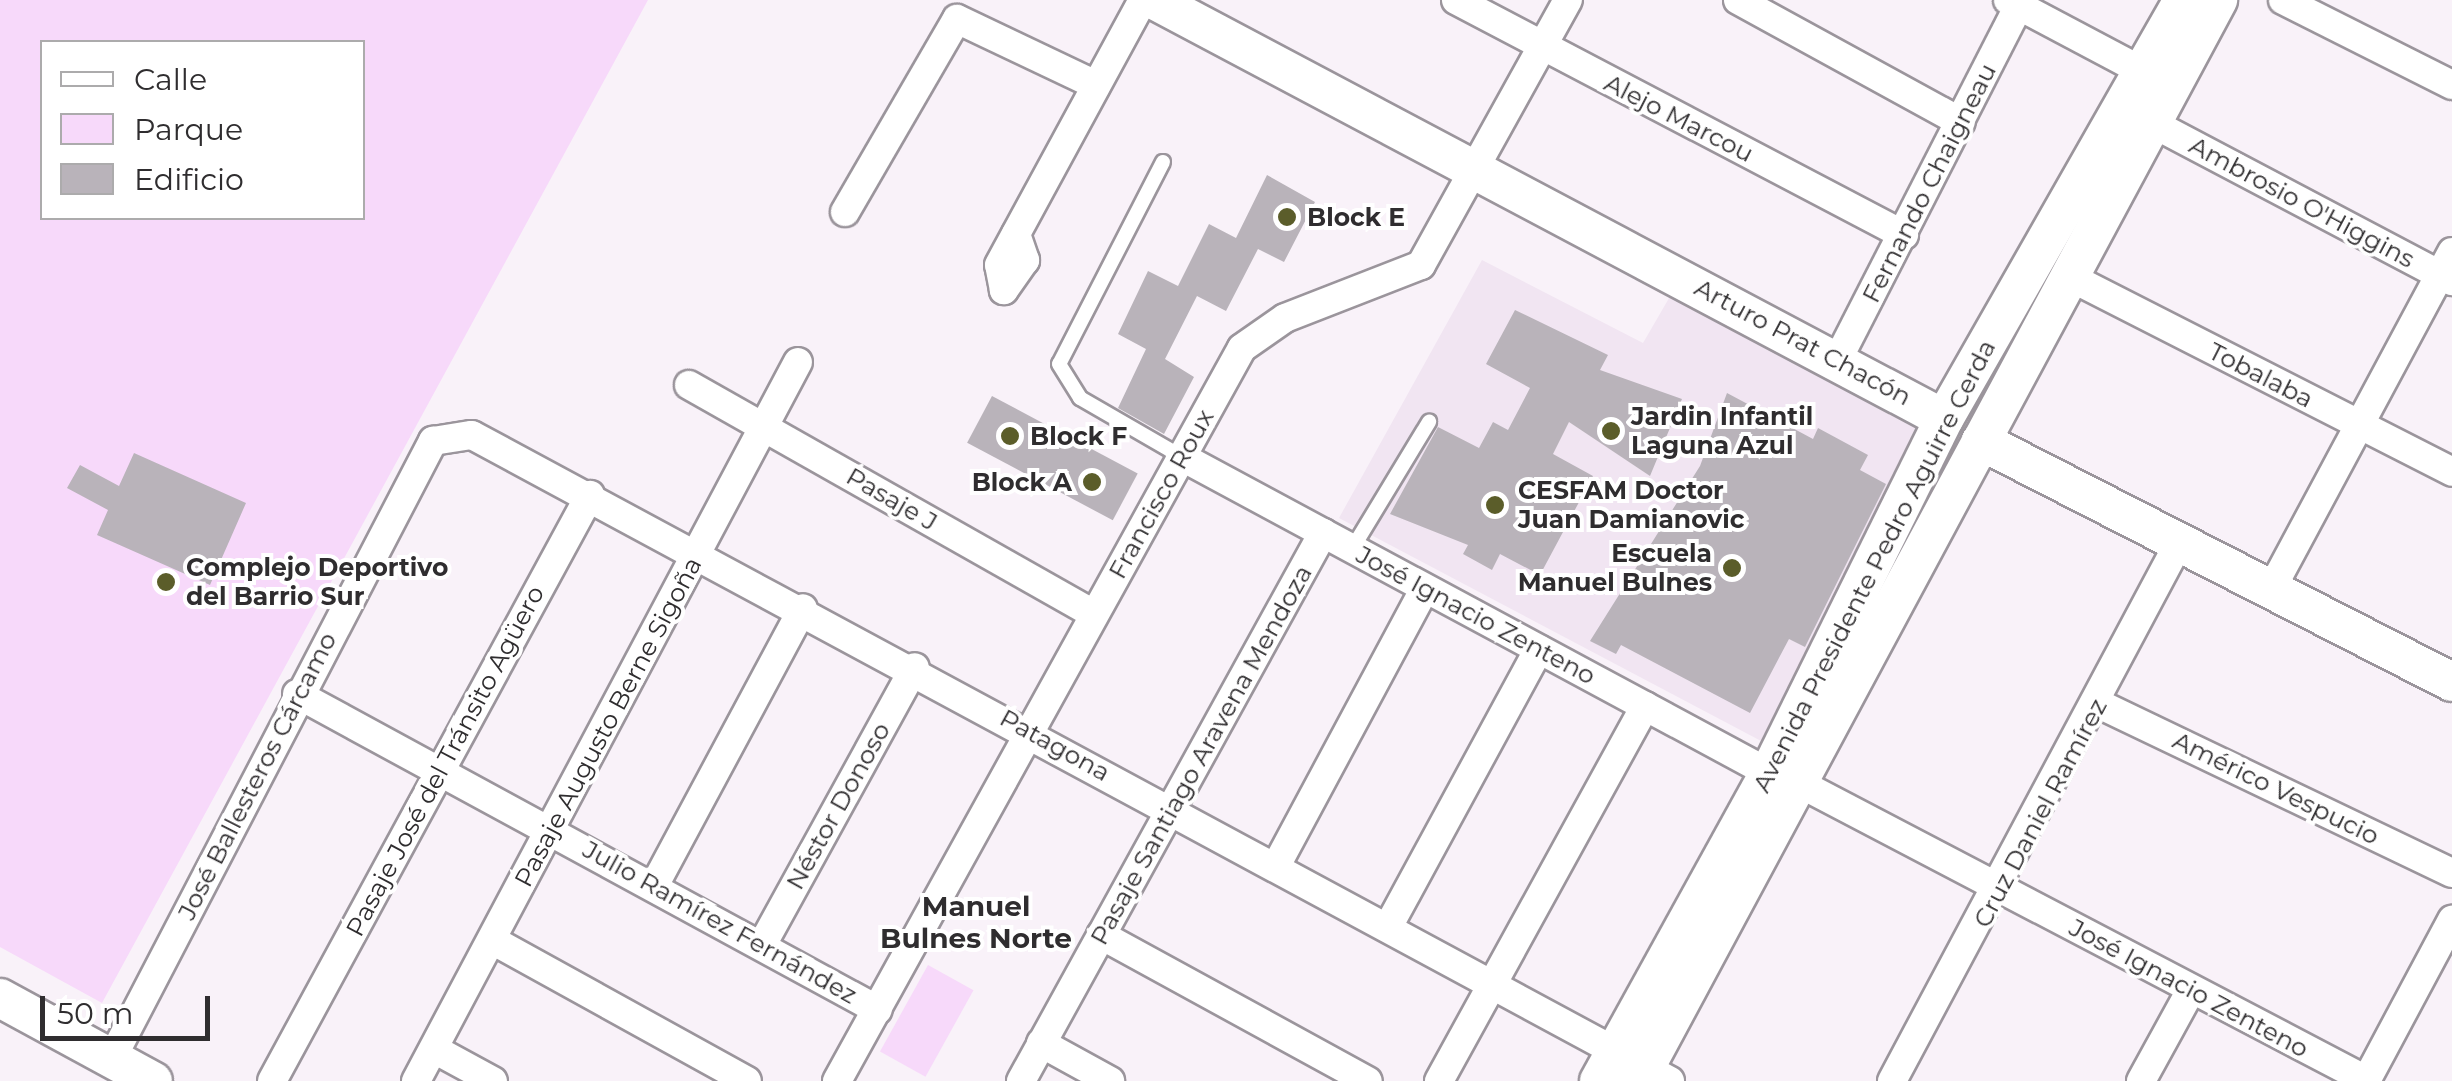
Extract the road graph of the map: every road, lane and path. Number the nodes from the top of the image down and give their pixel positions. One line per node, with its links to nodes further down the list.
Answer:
1 (1456, 0): 9 (street, Alejo Marcou)
2 (1568, 0): 9 (street, Francisco Roux)
3 (1738, 0): 13 (street)
4 (2182, 0): 10 (main road, Avenida Presidente Pedro Aguirre Cerda)
5 (2218, 0): 14 (main road, Avenida Presidente Pedro Aguirre Cerda)
6 (2283, 0): 12 (street)
7 (1161, 2): 11 (street); 16 (main road, Arturo Prat Chacón)
8 (2014, 3): 10 (street); 13 (street, Fernando Chaigneau)
9 (1542, 47): 16 (street, Francisco Roux); 19 (street, Alejo Marcou)
10 (2144, 72): 25 (main road, Avenida Presidente Pedro Aguirre Cerda)
11 (1096, 85): 17 (street); 18 (street)
12 (2452, 85)
13 (1961, 122): 19 (street, Fernando Chaigneau)
14 (2152, 123): 20 (street, Ambrosio O'Higgins); 21 (main road, Avenida Presidente Pedro Aguirre Cerda)
15 (1163, 162): 31 (lane)
16 (1476, 170): 22 (main road, Arturo Prat Chacón); 31 (street, Francisco Roux)
17 (845, 212)
18 (1016, 234)
19 (1904, 235): 22 (street, Fernando Chaigneau)
20 (2448, 270): 27 (street)
21 (2070, 277): 27 (street, Tobalaba); 29 (main road, Avenida Presidente Pedro Aguirre Cerda)
22 (1838, 359): 25 (main road, Arturo Prat Chacón)
23 (798, 362): 28 (street, Pasaje Augusto Berne Sigoña)
24 (689, 385): 28 (street, Pasaje J)
25 (1944, 419): 29 (street, Arturo Prat Chacón); 50 (main road, Avenida Presidente Pedro Aguirre Cerda)
26 (1429, 422): 36 (lane)
27 (2360, 425): 32 (street, Tobalaba); 38 (street)
28 (765, 426): 37 (street, Pasaje Augusto Berne Sigoña); 41 (street, Pasaje J)
29 (1981, 441): 35 (main road, Arturo Prat Chacón); 50 (main road, Avenida Presidente Pedro Aguirre Cerda)
30 (433, 442): 33 (street, Patagona); 45 (street, José Ballesteros Cárcamo)
31 (1182, 457): 34 (street, José Ignacio Zenteno); 41 (street, Francisco Roux)
32 (2452, 472)
33 (590, 494): 37 (street, Patagona); 49 (street, Pasaje José del Tránsito Agüero)
34 (1324, 533): 36 (street, José Ignacio Zenteno); 51 (street, Pasaje Santiago Aravena Mendoza)
35 (2180, 541): 38 (main road, Arturo Prat Chacón); 46 (street, Cruz Daniel Ramírez)
36 (1352, 549): 39 (street, José Ignacio Zenteno)
37 (697, 553): 40 (street, Patagona); 52 (street, Pasaje Augusto Berne Sigoña)
38 (2273, 586): 44 (main road, Arturo Prat Chacón)
39 (1425, 588): 42 (street, José Ignacio Zenteno); 53 (street)
40 (803, 608): 43 (street, Patagona); 55 (street)
41 (1094, 614): 48 (street, Francisco Roux)
42 (1539, 649): 47 (street, José Ignacio Zenteno); 58 (street)
43 (915, 667): 48 (street, Patagona); 61 (street, Néstor Donoso)
44 (2452, 682)
45 (298, 694): 49 (street, Julio Ramírez Fernández); 68 (street, José Ballesteros Cárcamo)
46 (2099, 704): 54 (street, Américo Vespucio); 56 (street, Cruz Daniel Ramírez)
47 (1645, 706): 50 (street, José Ignacio Zenteno); 62 (street)
48 (1031, 732): 51 (street, Patagona); 65 (street, Francisco Roux)
49 (442, 768): 52 (street, Julio Ramírez Fernández); 71 (street, Pasaje José del Tránsito Agüero)
50 (1784, 778): 56 (street, José Ignacio Zenteno); 69 (main road, Avenida Presidente Pedro Aguirre Cerda)
51 (1170, 809): 53 (street, Patagona); 59 (street, Pasaje Santiago Aravena Mendoza)
52 (552, 829): 55 (street, Julio Ramírez Fernández); 60 (street, Pasaje Augusto Berne Sigoña)
53 (1276, 866): 58 (street, Patagona)
54 (2452, 872)
55 (654, 886): 61 (street, Julio Ramírez Fernández)
56 (2000, 889): 63 (street, José Ignacio Zenteno); 80 (street, Cruz Daniel Ramírez)
57 (2452, 920): 82 (street)
58 (1388, 927): 62 (street, Patagona)
59 (1101, 935): 66 (street, Pasaje Santiago Aravena Mendoza); 78 (street)
60 (492, 940): 67 (street, Pasaje Augusto Berne Sigoña); 74 (street)
61 (762, 946): 65 (street, Julio Ramírez Fernández)
62 (1492, 985): 69 (street, Patagona); 79 (street)
63 (2190, 990): 81 (street); 82 (street, José Ignacio Zenteno)
64 (0, 998): 68 (main road)
65 (878, 1010): 75 (street, Francisco Roux)
66 (1041, 1043): 76 (street, Pasaje Santiago Aravena Mendoza); 77 (street)
67 (434, 1048): 72 (street, Pasaje Augusto Berne Sigoña); 73 (street)
68 (112, 1058): 70 (main road)
69 (1634, 1072)
70 (154, 1081)
71 (272, 1081)
72 (416, 1081)
73 (493, 1081)
74 (748, 1081)
75 (838, 1081)
76 (1020, 1081)
77 (1110, 1081)
78 (1368, 1081)
79 (1439, 1081)
80 (1892, 1081)
81 (2141, 1081)
82 (2367, 1081)

